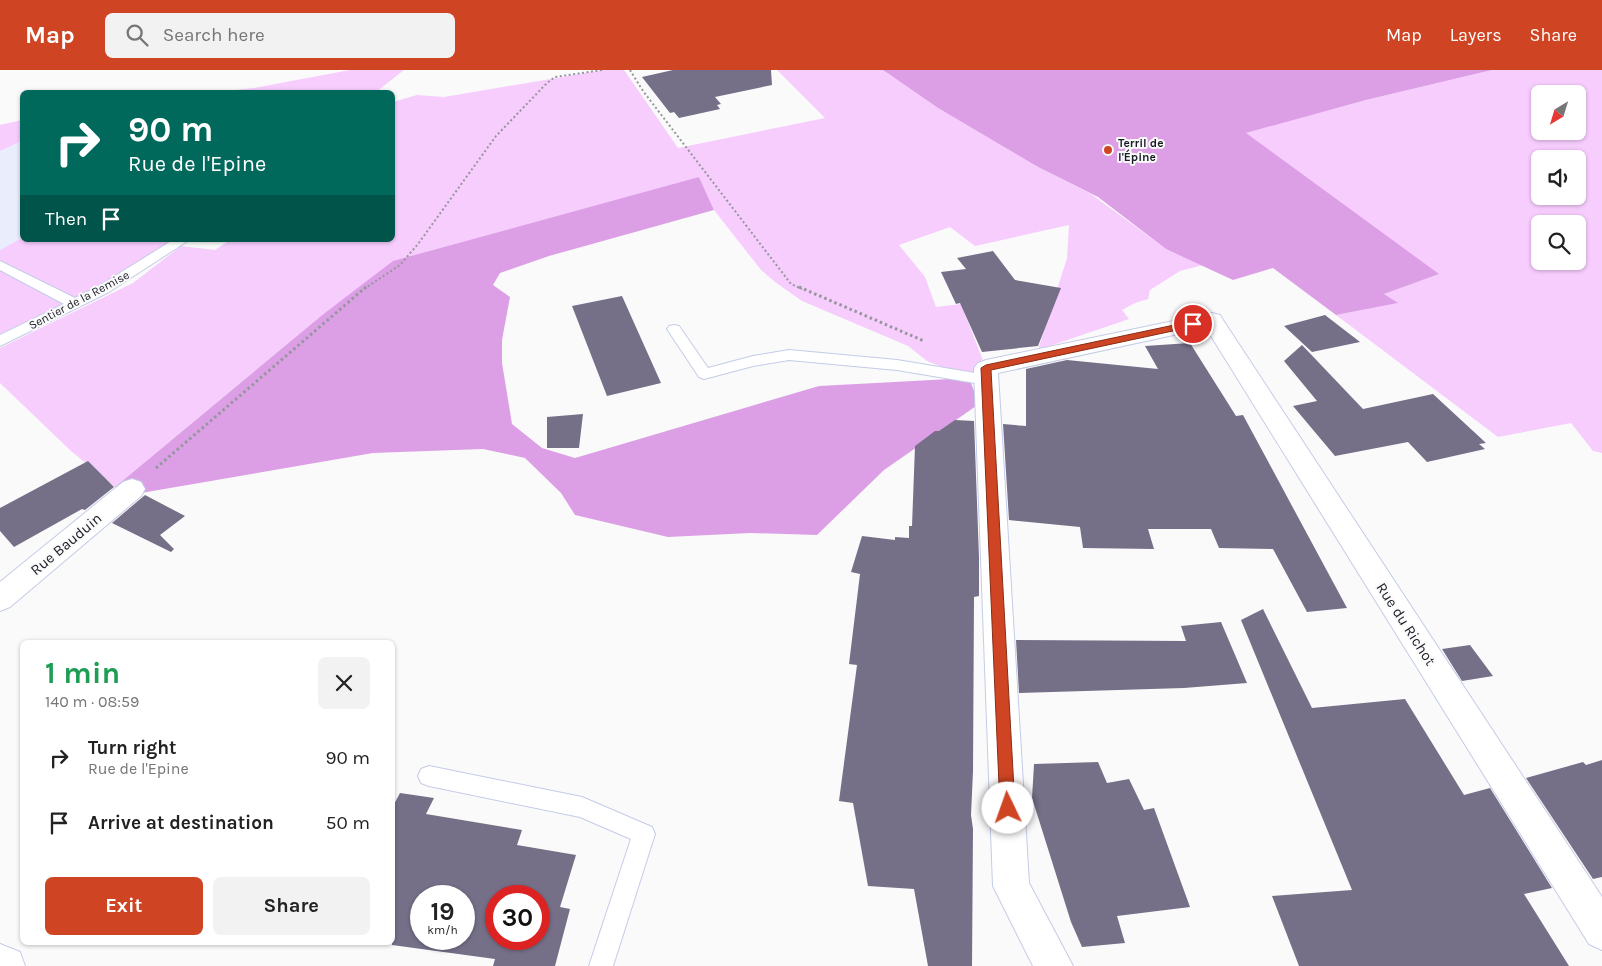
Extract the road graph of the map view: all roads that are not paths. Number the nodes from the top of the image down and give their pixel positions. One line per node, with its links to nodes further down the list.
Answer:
1 (179, 242): 3 (lane, Sentier de la Remise)
2 (0, 265): 3 (lane)
3 (75, 304): 5 (lane, Sentier de la Remise)
4 (674, 329): 6 (lane)
5 (0, 341)
6 (987, 380): 10 (street, Rue du Richot); 14 (street)
7 (132, 489): 8 (street, Rue Bauduin)
8 (0, 600)
9 (429, 776): 13 (lane)
10 (1602, 928)
11 (0, 963): 12 (street)
12 (6, 966)
13 (601, 966)
14 (1054, 966)

